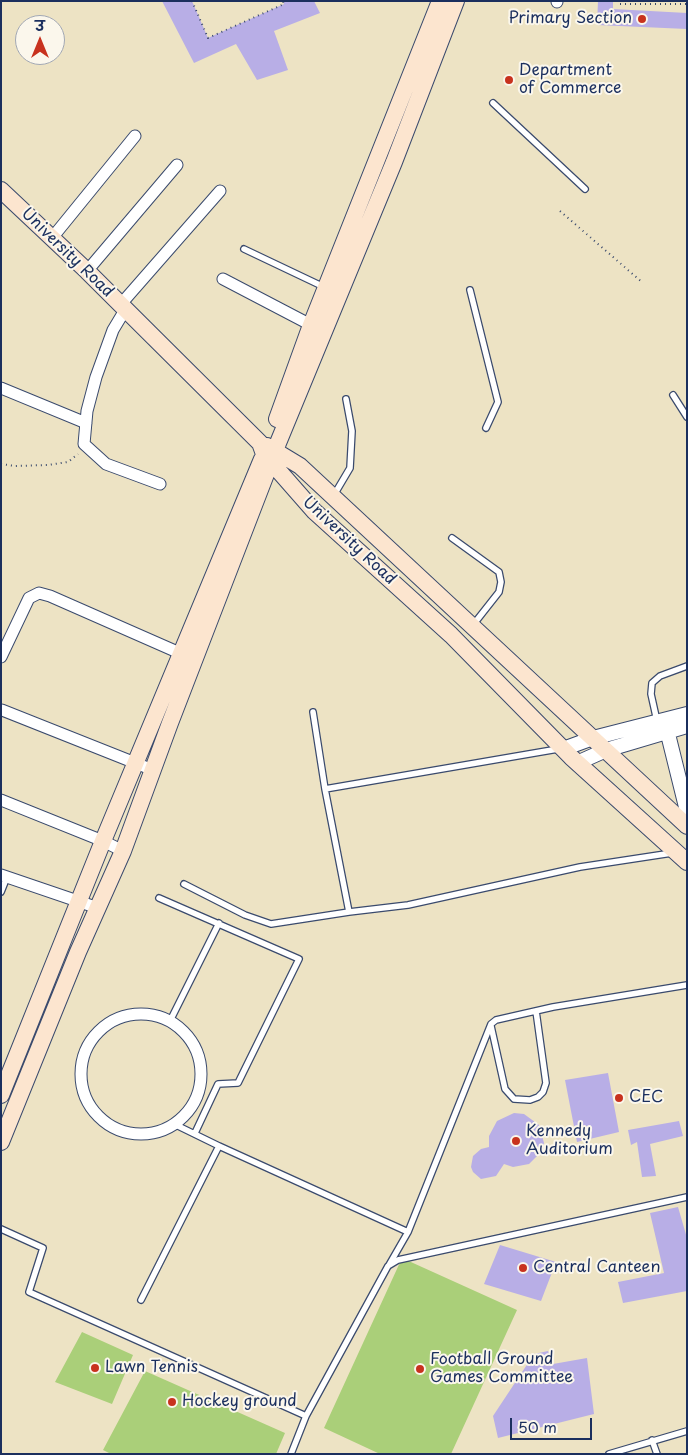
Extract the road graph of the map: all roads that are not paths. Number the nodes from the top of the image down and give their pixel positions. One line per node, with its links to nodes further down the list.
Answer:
1 (440, 1): 13 (main road)
2 (456, 1): 23 (main road)
3 (493, 103): 7 (lane)
4 (134, 136): 9 (street)
5 (177, 164): 11 (street)
6 (1, 190): 9 (main road, University Road)
7 (585, 190)
8 (220, 191): 15 (street)
9 (52, 238): 11 (main road, University Road)
10 (244, 249): 13 (lane)
11 (87, 271): 15 (main road, University Road)
12 (224, 279): 16 (street)
13 (326, 288): 16 (main road)
14 (470, 290): 22 (lane)
15 (123, 307): 21 (street); 23 (main road, University Road)
16 (311, 325): 23 (main road)
17 (1, 388): 21 (street)
18 (673, 395): 20 (lane)
19 (346, 399): 25 (lane)
20 (687, 417)
21 (86, 423): 24 (street)
22 (486, 428)
23 (268, 451): 25 (main road); 28 (main road); 37 (main road, University Road); 41 (main road)
24 (160, 484)
25 (333, 497): 27 (main road)
26 (452, 538): 27 (lane)
27 (472, 626): 36 (main road)
28 (182, 654): 29 (street); 39 (main road)
29 (1, 657)
30 (687, 666): 34 (lane)
31 (2, 710): 39 (street)
32 (313, 712): 42 (lane)
33 (687, 714): 34 (street)
34 (663, 724): 35 (street); 36 (street); 38 (street); 44 (street)
35 (687, 726)
36 (593, 738): 37 (street); 38 (main road)
37 (563, 749): 40 (main road, University Road); 42 (lane)
38 (606, 750): 40 (street); 45 (main road)
39 (135, 763): 41 (street); 46 (main road)
40 (577, 763): 48 (main road, University Road)
41 (153, 770): 47 (main road)
42 (325, 789): 55 (lane)
43 (1, 800): 46 (street)
44 (687, 811)
45 (687, 826)
46 (103, 841): 47 (street); 53 (main road)
47 (123, 851): 54 (main road)
48 (684, 853): 55 (lane)
49 (4, 876): 51 (lane); 53 (street)
50 (184, 884): 55 (lane)
51 (1, 892)
52 (159, 898): 56 (lane)
53 (80, 902): 54 (street); 61 (main road)
54 (98, 908): 64 (main road)
55 (349, 912)
56 (219, 924): 59 (lane); 63 (lane)
57 (687, 985): 58 (lane)
58 (536, 1011): 60 (lane); 60 (lane)
59 (170, 1021): 62 (street); 62 (street)
60 (491, 1024): 68 (lane)
61 (1, 1095)
62 (174, 1124): 63 (lane)
63 (195, 1133): 65 (lane)
64 (1, 1142)
65 (219, 1146): 68 (lane); 70 (lane)
66 (687, 1198): 69 (lane)
67 (1, 1229): 71 (lane)
68 (408, 1232): 69 (lane)
69 (388, 1266): 71 (lane)
70 (140, 1300)
71 (306, 1416): 74 (lane)
72 (687, 1432): 73 (lane)
73 (652, 1440): 75 (lane); 76 (lane)
74 (291, 1454)
75 (609, 1454)
76 (656, 1454)

